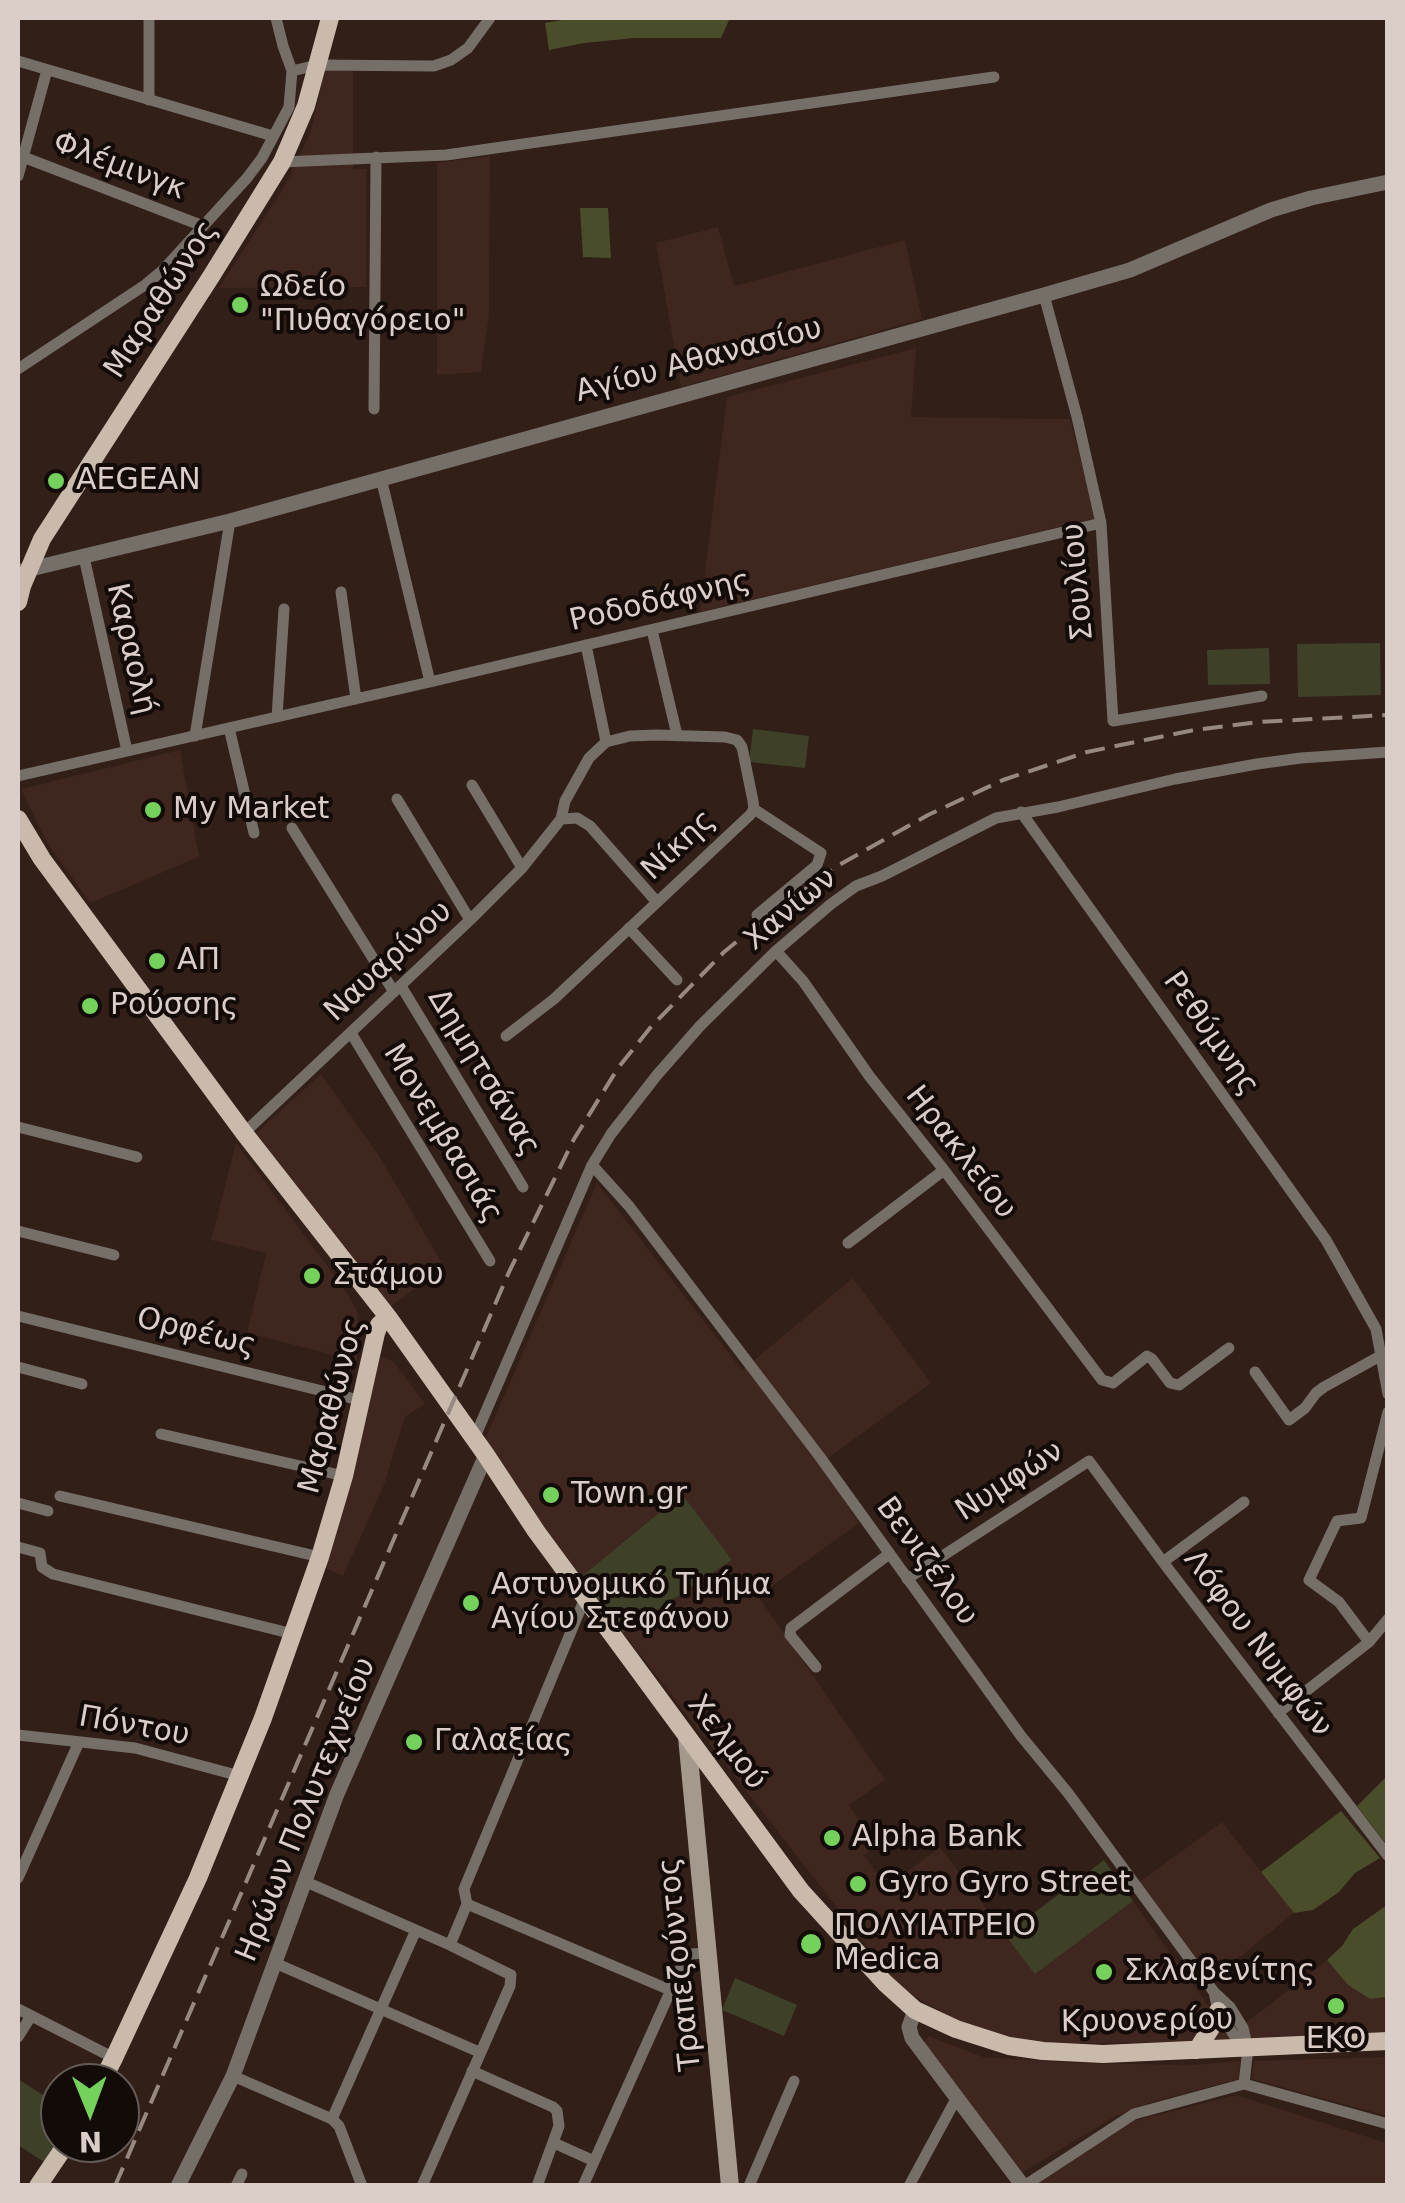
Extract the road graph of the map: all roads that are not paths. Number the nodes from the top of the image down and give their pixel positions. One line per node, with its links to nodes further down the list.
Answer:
1 (149, 18): 10 (street)
2 (276, 18): 8 (street)
3 (330, 18): 6 (main road, Μαραθώνος)
4 (490, 18): 6 (street)
5 (18, 61): 7 (street)
6 (317, 65): 8 (street); 14 (main road, Μαραθώνος)
7 (47, 70): 10 (street); 12 (street)
8 (292, 71): 11 (street)
9 (994, 77): 13 (street)
10 (149, 100): 11 (street)
11 (273, 136): 17 (street)
12 (20, 156): 15 (street); 17 (street, Φλέμινγκ)
13 (376, 157): 14 (street); 20 (street)
14 (282, 162): 25 (main road, Μαραθώνος)
15 (18, 176)
16 (1388, 182): 18 (street, Αγίου Αθανασίου)
17 (203, 226): 19 (street)
18 (1044, 295): 21 (street, Αγίου Αθανασίου); 23 (street, Σουλίου)
19 (18, 369)
20 (374, 408)
21 (381, 478): 22 (street, Αγίου Αθανασίου); 31 (street)
22 (230, 521): 24 (street, Αγίου Αθανασίου); 36 (street)
23 (1101, 522): 29 (street, Ροδοδάφνης); 32 (street, Σουλίου)
24 (84, 557): 25 (street, Αγίου Αθανασίου); 39 (street, Καραολή)
25 (23, 571): 27 (main road, Μαραθώνος)
26 (341, 592): 33 (street)
27 (18, 602)
28 (284, 609): 34 (street)
29 (652, 630): 30 (street, Ροδοδάφνης); 37 (street)
30 (586, 645): 31 (street, Ροδοδάφνης); 38 (street)
31 (430, 682): 33 (street, Ροδοδάφνης)
32 (1262, 696)
33 (356, 699): 34 (street, Ροδοδάφνης)
34 (277, 717): 35 (street, Ροδοδάφνης)
35 (230, 728): 36 (street, Ροδοδάφνης); 49 (street)
36 (195, 736): 39 (street, Ροδοδάφνης)
37 (678, 736): 38 (street, Νίκης); 44 (street, Νίκης)
38 (606, 742): 47 (street)
39 (127, 751): 41 (street, Ροδοδάφνης)
40 (1388, 752): 45 (street, Χανίων)
41 (18, 776)
42 (472, 785): 50 (street)
43 (397, 798): 53 (street)
44 (754, 809): 51 (street, Νίκης); 52 (street)
45 (1022, 812): 55 (street, Χανίων); 73 (street, Ρεθύμνης)
46 (18, 818): 61 (main road, Μαραθώνος)
47 (560, 819): 50 (street, Ναυαρίνου); 51 (street)
48 (292, 828): 57 (street, Δημητσάνας)
49 (254, 833)
50 (522, 868): 53 (street, Ναυαρίνου)
51 (656, 901): 54 (street, Νίκης)
52 (757, 914)
53 (470, 920): 57 (street, Ναυαρίνου)
54 (629, 928): 56 (street); 59 (street, Νίκης)
55 (776, 951): 63 (street, Χανίων); 64 (street, Ηρακλείου)
56 (676, 980)
57 (397, 989): 58 (street, Ναυαρίνου); 65 (street, Δημητσάνας)
58 (351, 1033): 61 (street, Ναυαρίνου); 69 (street, Μονεμβασιάς)
59 (506, 1036)
60 (18, 1127): 62 (street)
61 (244, 1133): 71 (main road, Μαραθώνος)
62 (138, 1157)
63 (592, 1165): 81 (street, Χανίων); 89 (street, Βενιζέλου)
64 (944, 1170): 67 (street); 72 (street, Ηρακλείου)
65 (523, 1187)
66 (18, 1231): 68 (street)
67 (848, 1244)
68 (114, 1256)
69 (490, 1261)
70 (18, 1316): 78 (street, Ορφέως)
71 (388, 1317): 78 (main road, Μαραθώνος); 81 (main road, Χελμού)
72 (1229, 1348)
73 (1382, 1355): 75 (street); 77 (street, Ρεθύμνης)
74 (18, 1367): 76 (street)
75 (1255, 1372)
76 (82, 1384)
77 (1388, 1394)
78 (363, 1401): 83 (main road, Μαραθώνος)
79 (1388, 1412): 96 (street)
80 (160, 1434): 83 (street)
81 (475, 1440): 93 (main road, Χελμού); 105 (street, Ηρώων Πολυτεχνείου)
82 (1089, 1461): 91 (street, Λόφου Νυμφών); 92 (street, Νυμφών)
83 (344, 1476): 90 (main road, Μαραθώνος)
84 (60, 1496): 90 (street)
85 (1244, 1502): 91 (street)
86 (18, 1503): 87 (street)
87 (48, 1511)
88 (18, 1547): 95 (street)
89 (889, 1554): 92 (street, Βενιζέλου); 97 (street)
90 (320, 1557): 95 (main road, Μαραθώνος)
91 (1163, 1562): 98 (street, Λόφου Νυμφών)
92 (907, 1578): 112 (street, Βενιζέλου)
93 (585, 1598): 100 (main road, Χελμού); 106 (street)
94 (1388, 1619): 96 (street)
95 (293, 1634): 102 (main road, Μαραθώνος)
96 (1369, 1642): 98 (street)
97 (816, 1668)
98 (1278, 1713): 103 (street, Λόφου Νυμφών)
99 (18, 1736): 101 (street, Πόντου)
100 (687, 1738): 109 (main road, Τραπεζούντος); 115 (main road, Χελμού)
101 (78, 1742): 102 (street, Πόντου); 104 (street)
102 (240, 1776): 123 (main road, Μαραθώνος)
103 (1388, 1856)
104 (18, 1878)
105 (304, 1881): 107 (street); 110 (street, Ηρώων Πολυτεχνείου)
106 (467, 1904): 108 (street); 111 (street)
107 (416, 1930): 108 (street); 114 (street)
108 (450, 1945): 122 (street)
109 (708, 1952): 111 (street); 141 (main road, Τραπεζούντος)
110 (274, 1963): 114 (street); 126 (street, Ηρώων Πολυτεχνείου)
111 (670, 1990): 133 (street)
112 (1214, 1992): 116 (street, Βενιζέλου); 120 (street, Βενιζέλου)
113 (18, 2009): 117 (street)
114 (380, 2009): 122 (street); 130 (street)
115 (915, 2010): 121 (main road, Κρυονερίου); 129 (street)
116 (1218, 2012): 120 (street, Βενιζέλου); 121 (main road)
117 (30, 2016): 118 (street); 123 (street)
118 (18, 2037)
119 (1388, 2041): 120 (main road, Κρυονερίου)
120 (1248, 2048): 121 (main road, Κρυονερίου); 128 (street)
121 (1197, 2050)
122 (479, 2052): 125 (street)
123 (114, 2058): 124 (main road, Μαραθώνος)
124 (111, 2063)
125 (472, 2070): 132 (street); 138 (street)
126 (233, 2076): 130 (street); 137 (street, Ηρώων Πολυτεχνείου)
127 (794, 2082): 142 (street)
128 (1244, 2084): 131 (street); 144 (street)
129 (956, 2100): 143 (street); 144 (street)
130 (332, 2119): 135 (street)
131 (1388, 2124)
132 (554, 2143): 133 (street); 139 (street)
133 (594, 2161): 140 (street)
134 (53, 2163): 136 (main road)
135 (356, 2184)
136 (38, 2186)
137 (178, 2186)
138 (422, 2186)
139 (537, 2186)
140 (583, 2186)
141 (730, 2186)
142 (748, 2186)
143 (909, 2186)
144 (1024, 2186)

